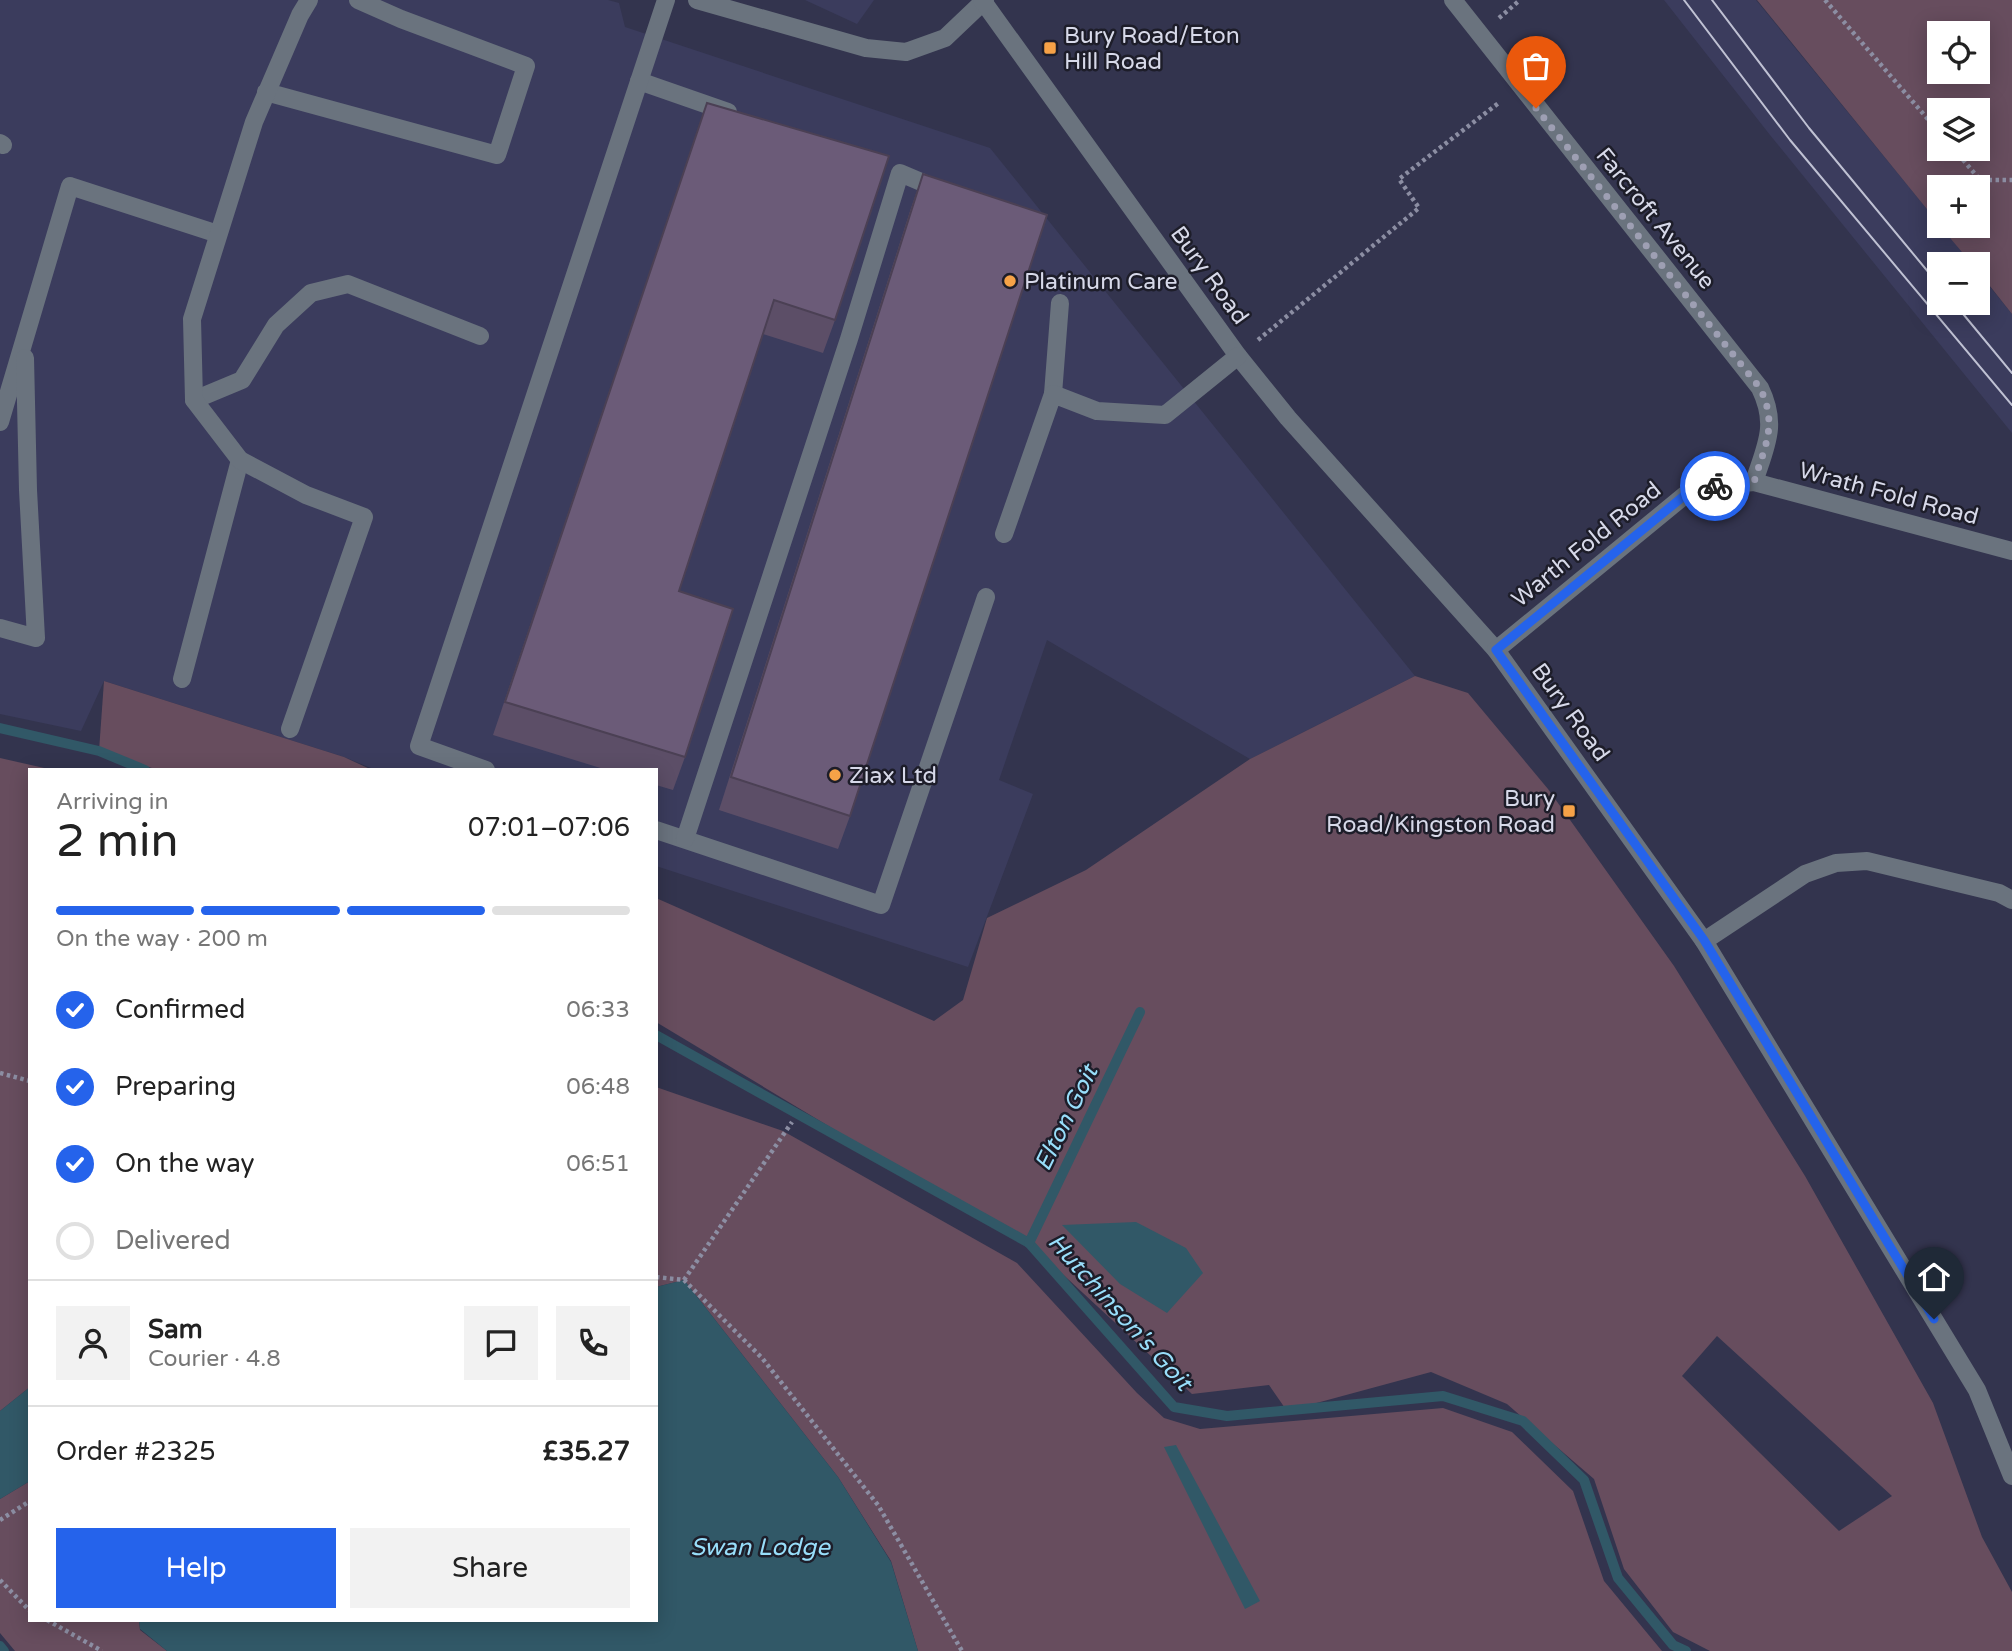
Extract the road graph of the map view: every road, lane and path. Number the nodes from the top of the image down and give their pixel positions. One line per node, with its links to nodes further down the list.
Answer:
1 (309, 0): 10 (street)
2 (358, 0): 10 (street)
3 (666, 0): 8 (street)
4 (697, 0): 5 (street)
5 (983, 0): 20 (street, Bury Road)
6 (1453, 0): 9 (street, Farcroft Avenue)
7 (1825, 0): 12 (path)
8 (639, 80): 11 (street); 33 (street)
9 (1520, 87): 20 (path); 25 (street, Farcroft Avenue)
10 (267, 92): 16 (street)
11 (743, 118)
12 (1927, 118)
13 (1964, 161): 14 (path)
14 (2012, 180)
15 (959, 197): 35 (street)
16 (218, 234): 19 (street); 22 (street)
17 (1060, 303): 21 (street)
18 (480, 336): 22 (street)
19 (24, 344): 23 (street); 29 (street)
20 (1238, 356): 21 (street); 30 (street, Bury Road)
21 (1053, 394): 26 (street)
22 (194, 400): 24 (street)
23 (0, 422)
24 (240, 460): 31 (street); 32 (street)
25 (1754, 482): 27 (street, Wrath Fold Road); 30 (street, Warth Fold Road)
26 (1004, 534)
27 (2012, 551)
28 (986, 597): 35 (street)
29 (0, 628)
30 (1496, 650): 37 (street, Bury Road)
31 (182, 678)
32 (290, 729)
33 (480, 768)
34 (658, 831): 35 (street)
35 (685, 839)
36 (2012, 900): 37 (street)
37 (1704, 940): 43 (street, Bury Road)
38 (0, 1073): 39 (path)
39 (28, 1080)
40 (792, 1122): 42 (path)
41 (658, 1277): 42 (path)
42 (684, 1280): 50 (path)
43 (2012, 1476)
44 (28, 1502): 45 (path)
45 (2, 1517)
46 (0, 1580): 47 (path)
47 (28, 1609)
48 (51, 1622): 49 (path)
49 (102, 1651)
50 (962, 1651)

